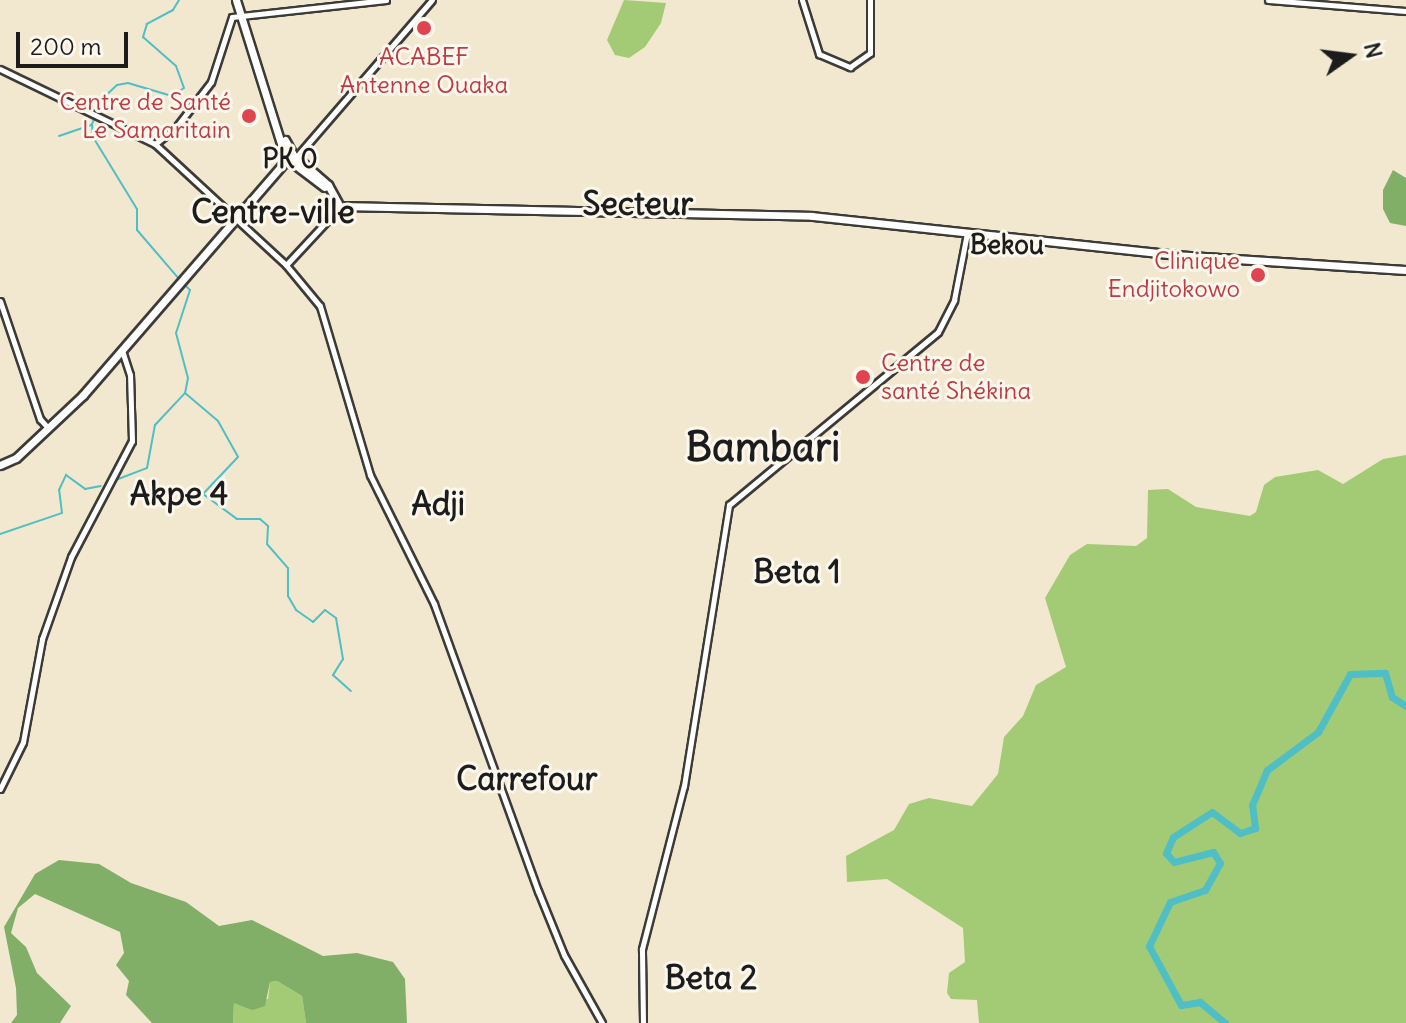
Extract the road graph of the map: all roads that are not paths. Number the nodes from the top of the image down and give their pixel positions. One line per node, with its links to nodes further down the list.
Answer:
1 (236, 0): 8 (main road)
2 (386, 0): 8 (street)
3 (432, 0): 11 (street)
4 (802, 0): 5 (street)
5 (870, 0)
6 (1268, 0): 7 (street)
7 (1406, 11)
8 (239, 13): 10 (street); 11 (main road)
9 (0, 69): 10 (street)
10 (155, 144): 13 (street)
11 (293, 158): 12 (main road); 13 (main road)
12 (340, 206): 14 (main road); 15 (street)
13 (236, 220): 15 (street); 18 (main road)
14 (967, 233): 16 (main road); 23 (street)
15 (286, 265): 22 (street)
16 (1406, 270)
17 (0, 301): 19 (street)
18 (123, 353): 19 (main road); 21 (street)
19 (48, 428): 20 (main road)
20 (0, 465)
21 (0, 789)
22 (602, 1023)
23 (643, 1023)

